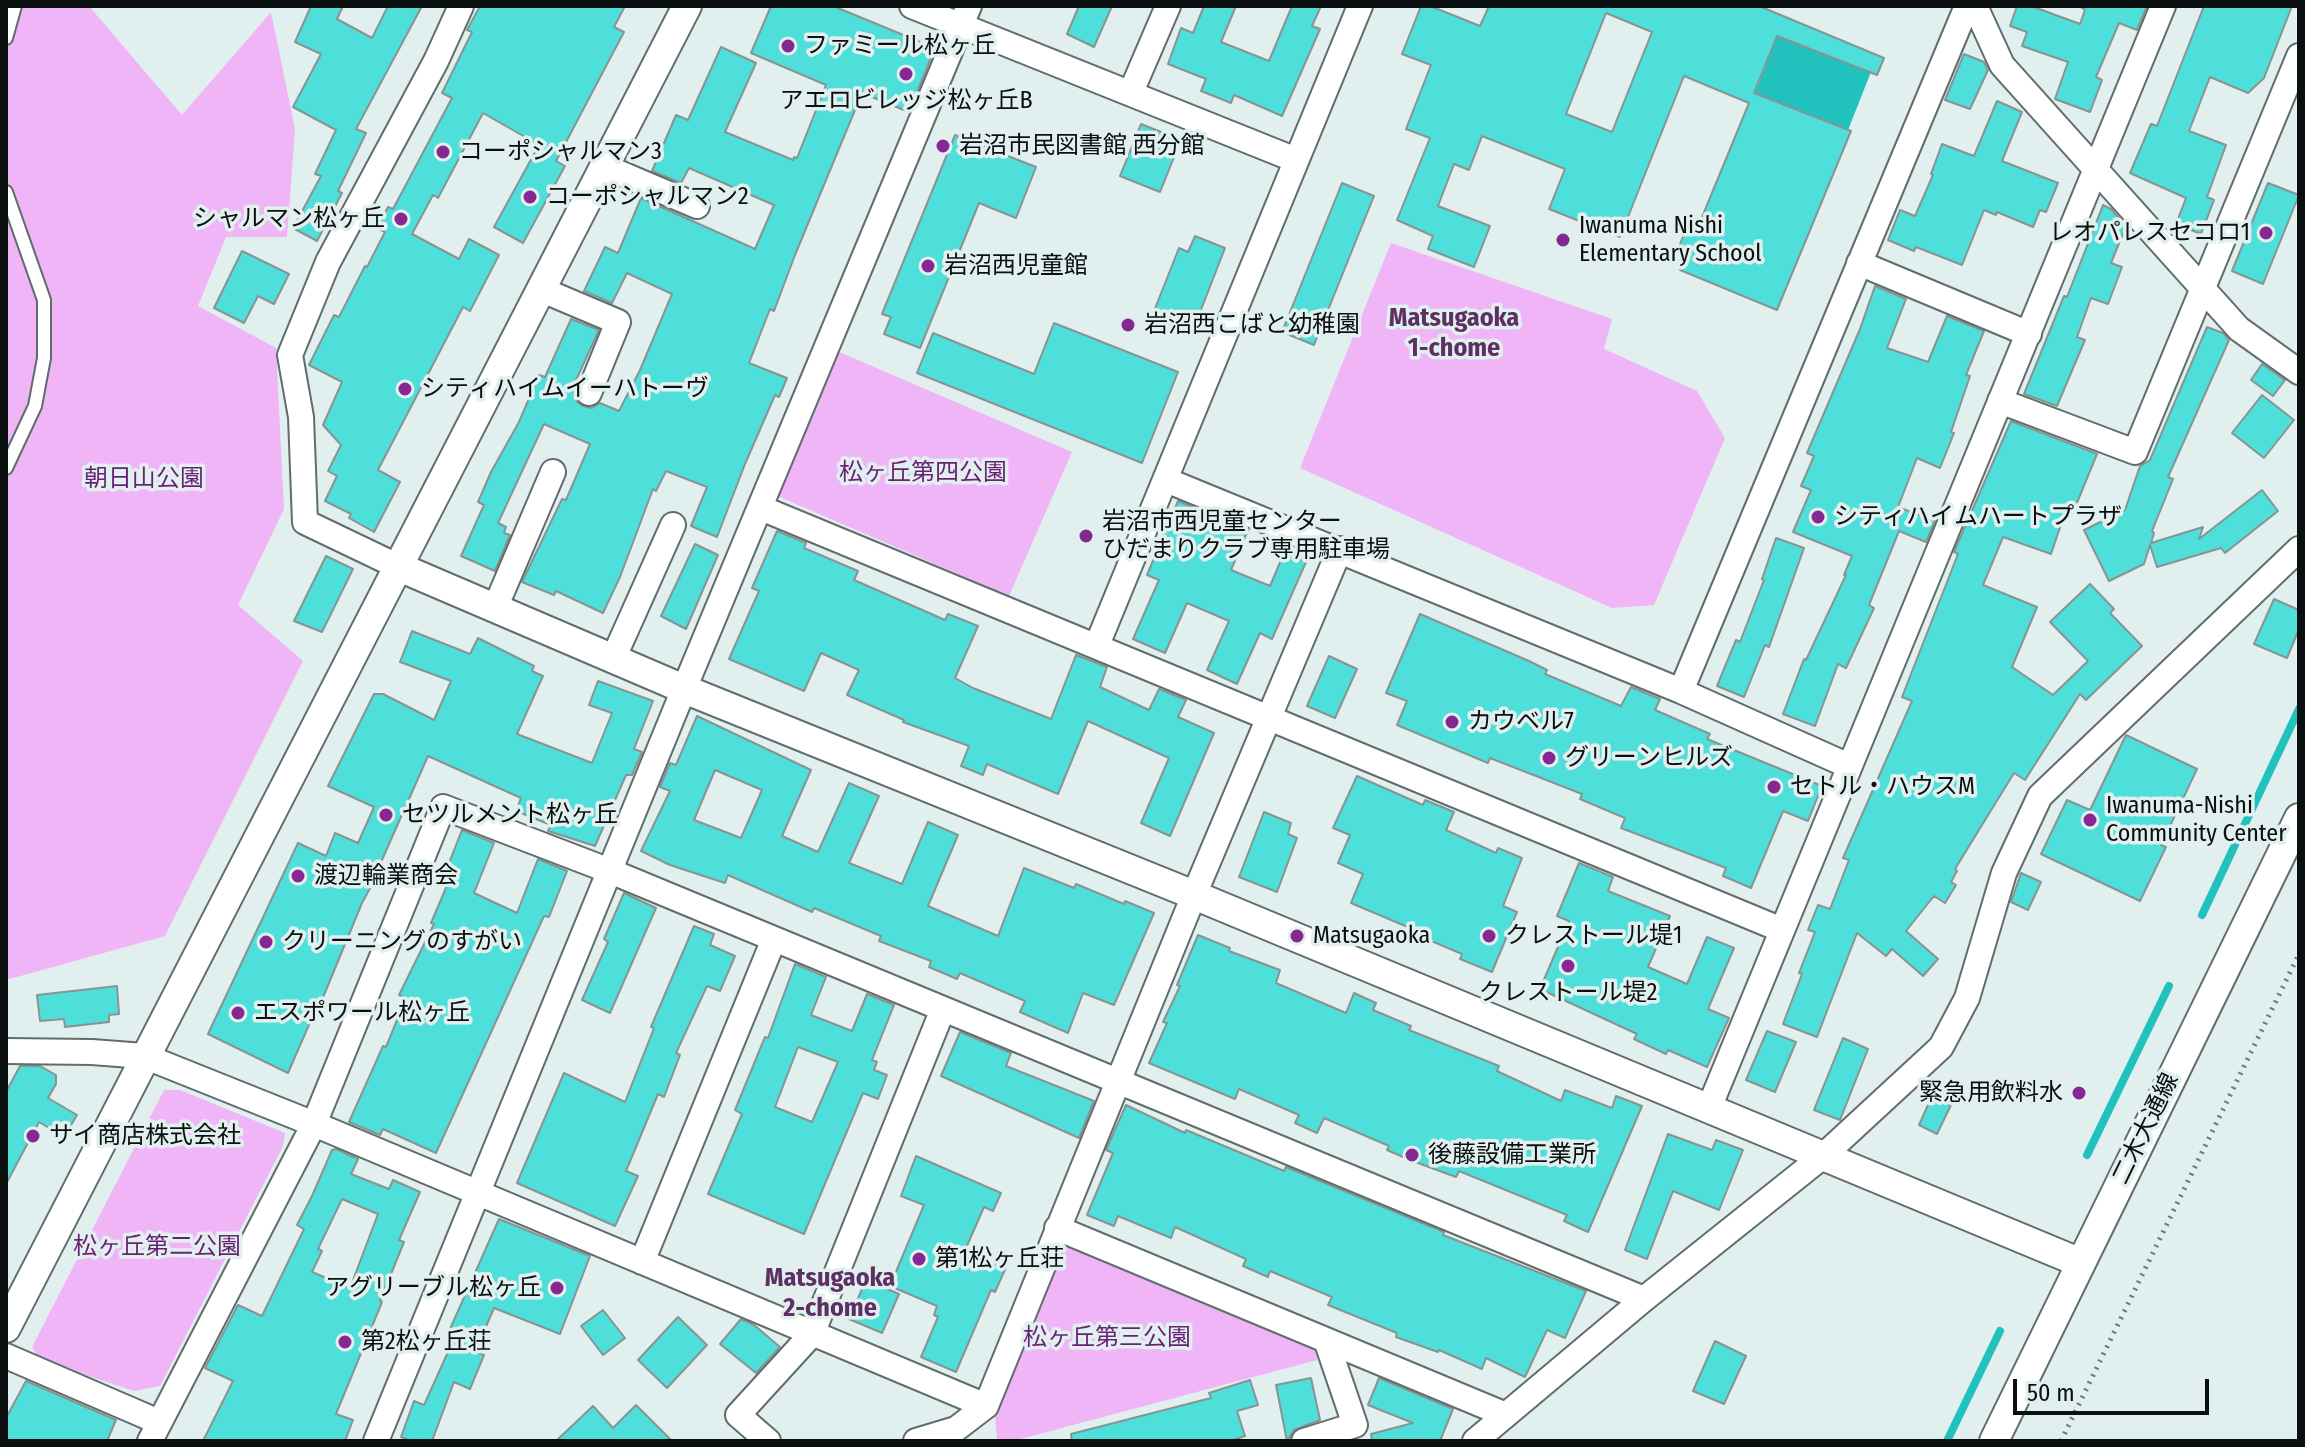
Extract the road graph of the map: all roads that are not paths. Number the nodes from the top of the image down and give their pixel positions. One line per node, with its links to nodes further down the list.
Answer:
1 (15, 6): 11 (lane)
2 (687, 6): 15 (street)
3 (912, 6): 10 (street)
4 (1168, 6): 13 (street)
5 (1360, 6): 14 (street)
6 (1967, 6): 19 (street)
7 (1975, 6): 16 (street)
8 (2163, 6): 16 (street)
9 (452, 9): 33 (street)
10 (965, 16): 13 (street); 29 (street)
11 (6, 38)
12 (2299, 56): 21 (street)
13 (1131, 92): 14 (street)
14 (1296, 160): 28 (street)
15 (603, 166): 18 (street); 20 (street)
16 (2095, 169): 21 (street); 22 (street)
17 (6, 192): 26 (lane)
18 (697, 206)
19 (1859, 263): 22 (street); 38 (street)
20 (540, 289): 24 (street); 33 (street)
21 (2202, 291): 23 (street); 25 (street)
22 (2029, 334): 25 (street)
23 (2299, 372)
24 (589, 393)
25 (2000, 401): 40 (street)
26 (6, 468)
27 (553, 472): 34 (street)
28 (1166, 480): 31 (street); 35 (street)
29 (761, 508): 35 (street); 37 (street)
30 (673, 525): 36 (street)
31 (1340, 549): 38 (street); 39 (street)
32 (2299, 549): 52 (street)
33 (399, 567): 34 (street); 48 (street)
34 (495, 608): 36 (street)
35 (1097, 645): 39 (street)
36 (613, 659): 37 (street)
37 (684, 689): 42 (street); 43 (street)
38 (1681, 691): 40 (street)
39 (1269, 717): 43 (street); 44 (street)
40 (1849, 766): 44 (street)
41 (2299, 818): 56 (street, 二木大通線)
42 (610, 871): 45 (street); 51 (street); 53 (street)
43 (1194, 895): 49 (street); 50 (street)
44 (1782, 930): 50 (street)
45 (774, 939): 46 (street); 55 (street)
46 (943, 1009): 49 (street); 59 (street)
47 (6, 1051): 48 (street)
48 (144, 1056): 51 (street); 58 (street)
49 (1119, 1081): 54 (street); 57 (street)
50 (1709, 1108): 52 (street)
51 (314, 1124): 53 (street); 64 (street)
52 (1823, 1156): 56 (street); 57 (street)
53 (475, 1193): 55 (street); 66 (street)
54 (1057, 1228): 60 (street); 62 (street)
55 (642, 1262): 59 (street)
56 (2081, 1263): 71 (street, 二木大通線)
57 (1644, 1299): 63 (street)
58 (8, 1319)
59 (812, 1334): 62 (street); 67 (street)
60 (1326, 1340): 63 (street); 65 (street)
61 (6, 1356): 64 (street)
62 (986, 1406): 68 (street)
63 (1506, 1415): 70 (street)
64 (154, 1432)
65 (1358, 1433): 69 (street)
66 (376, 1441)
67 (768, 1441)
68 (916, 1441)
69 (1304, 1441)
70 (1475, 1441)
71 (1994, 1441)

